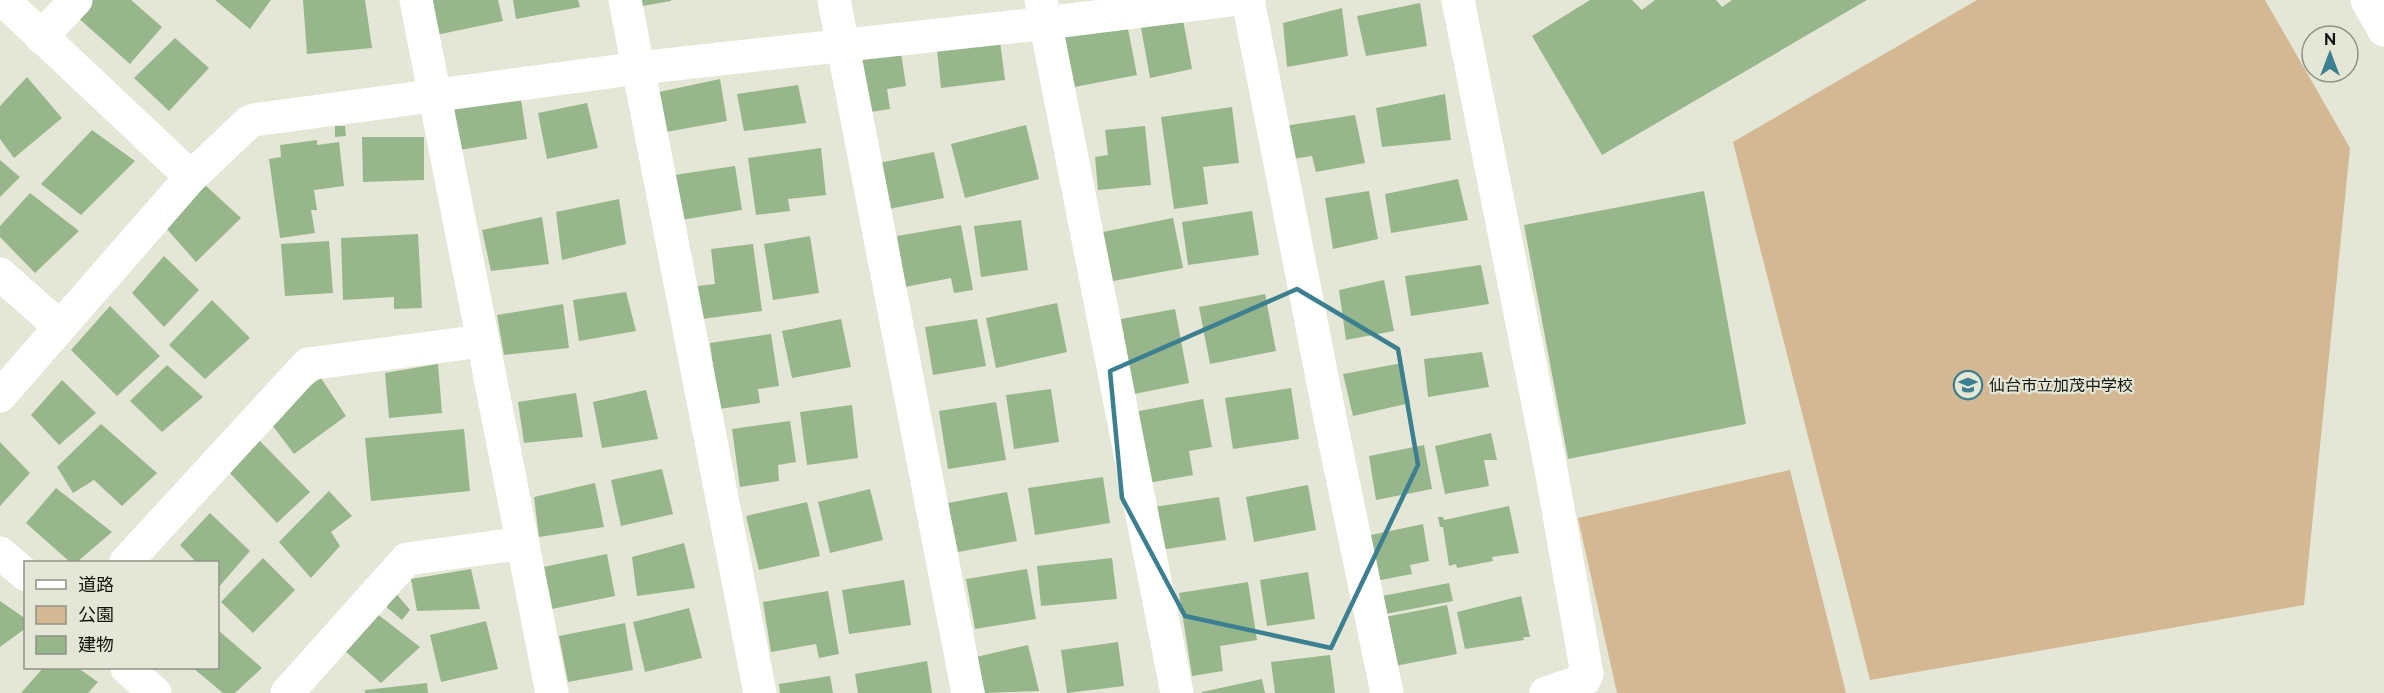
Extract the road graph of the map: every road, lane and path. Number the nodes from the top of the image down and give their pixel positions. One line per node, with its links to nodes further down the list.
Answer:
1 (3, 0): 12 (street)
2 (76, 0): 12 (street)
3 (416, 0): 15 (street)
4 (626, 0): 14 (street)
5 (834, 0): 13 (street)
6 (1231, 0): 10 (street)
7 (1248, 0): 32 (street)
8 (1458, 0): 33 (street)
9 (2367, 0): 11 (street)
10 (1043, 12): 13 (street); 31 (street)
11 (2384, 30)
12 (41, 37): 16 (street)
13 (842, 46): 14 (street); 30 (street)
14 (639, 68): 15 (street); 29 (street)
15 (434, 94): 16 (street); 19 (street)
16 (191, 177): 18 (street)
17 (0, 274): 18 (street)
18 (60, 327): 20 (street)
19 (482, 341): 21 (street); 23 (street)
20 (0, 396)
21 (522, 543): 27 (street); 28 (street)
22 (0, 553): 24 (street)
23 (127, 561)
24 (24, 573)
25 (128, 669): 26 (street)
26 (155, 693)
27 (287, 693)
28 (552, 693)
29 (760, 693)
30 (968, 693)
31 (1177, 693)
32 (1387, 693)
33 (1546, 693)

